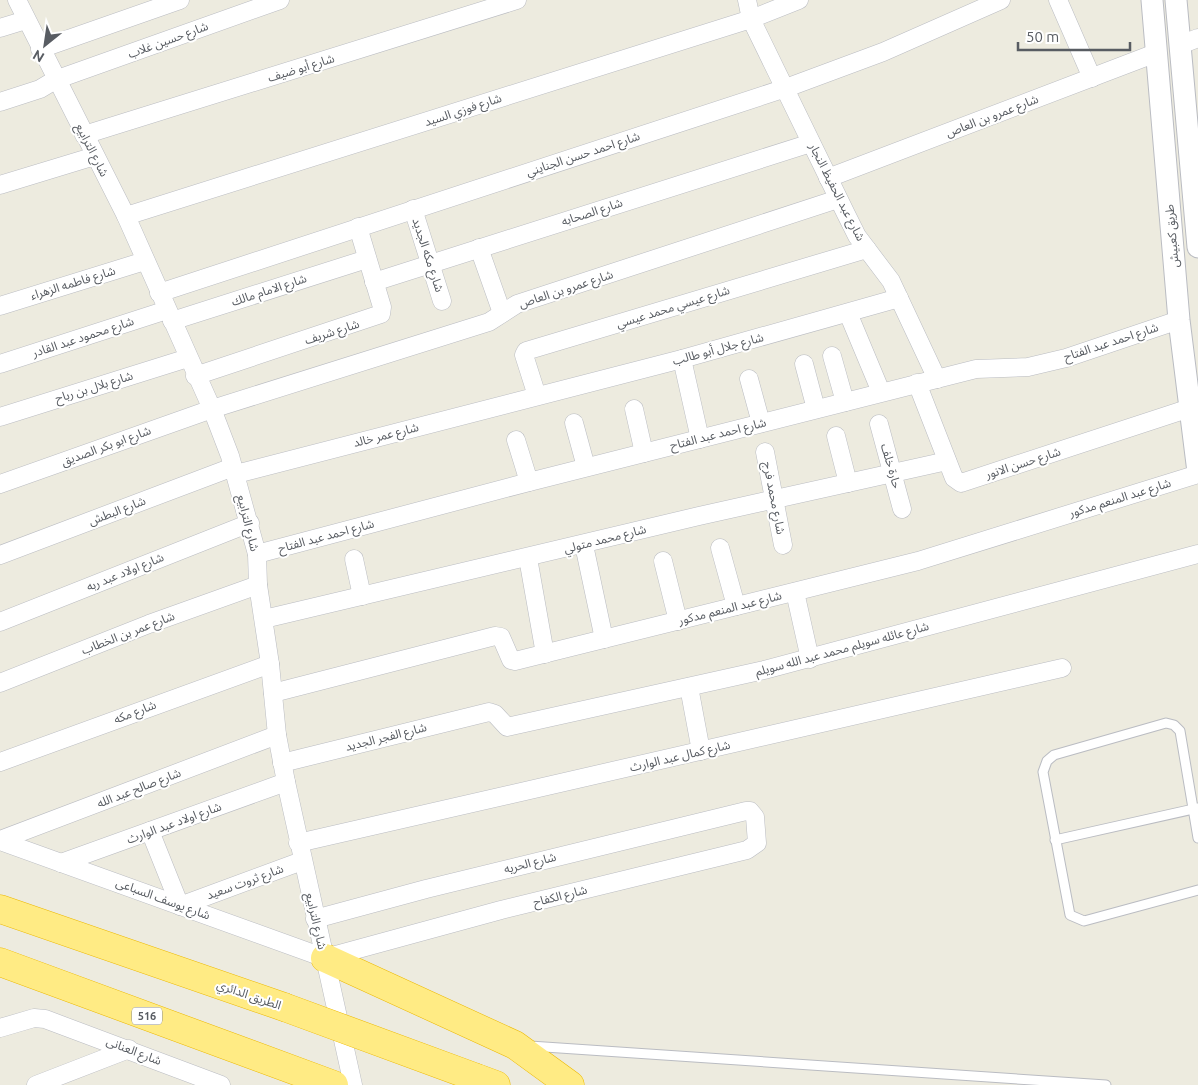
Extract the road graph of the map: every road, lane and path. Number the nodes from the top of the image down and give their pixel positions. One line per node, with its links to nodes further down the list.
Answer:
1 (17, 0): 12 (street, شارع الترابيع)
2 (180, 0): 15 (street)
3 (280, 0): 18 (street, شارع حسين غلاب)
4 (517, 0): 22 (street, شارع أبو ضيف)
5 (747, 0): 11 (street, شارع عبد الحفيظ النجار)
6 (799, 0): 11 (street, شارع فوزي السيد)
7 (1001, 0): 19 (street, شارع احمد حسن الجنايني)
8 (1058, 0): 17 (street)
9 (1152, 0): 16 (street, طريق كعبيش)
10 (1176, 0): 14 (street, طريق كعبيش)
11 (751, 19): 19 (street, شارع عبد الحفيظ النجار); 30 (street, شارع فوزي السيد)
12 (26, 20): 13 (street); 15 (street, شارع الترابيع)
13 (0, 28)
14 (1189, 42): 21 (street, طريق كعبيش)
15 (40, 49): 18 (street, شارع الترابيع)
16 (1156, 53): 17 (street, شارع عمرو بن العاص); 46 (street, طريق كعبيش)
17 (1092, 78): 25 (street, شارع عمرو بن العاص)
18 (56, 80): 20 (street, شارع حسين غلاب); 22 (street, شارع الترابيع)
19 (786, 88): 23 (street, شارع عبد الحفيظ النجار); 29 (street, شارع احمد حسن الجنايني)
20 (0, 102)
21 (1192, 122): 28 (street, طريق كعبيش)
22 (84, 135): 24 (street, شارع الترابيع)
23 (811, 143): 25 (street, شارع عبد الحفيظ النجار); 33 (street, شارع الصحابه)
24 (95, 156): 26 (street); 30 (street, شارع الترابيع)
25 (828, 178): 27 (street, شارع عبد الحفيظ النجار)
26 (0, 185)
27 (838, 199): 34 (street, شارع عبد الحفيظ النجار); 43 (street, شارع عمرو بن العاص)
28 (1196, 206): 32 (street, طريق كعبيش)
29 (413, 209): 31 (street, شارع احمد حسن الجنايني); 37 (street, شارع مكه الجديد)
30 (126, 216): 36 (street, شارع الترابيع)
31 (358, 227): 35 (street, شارع شريف); 39 (street, شارع احمد حسن الجنايني)
32 (1198, 247)
33 (479, 248): 37 (street, شارع الصحابه); 43 (street)
34 (867, 249): 40 (street, شارع عبد الحفيظ النجار); 58 (street, شارع عيسي محمد عيسي)
35 (367, 259): 38 (street, شارع شريف); 45 (street, شارع الامام مالك)
36 (145, 260): 39 (street, شارع الترابيع); 42 (street, شارع فاطمه الزهراء)
37 (430, 264): 38 (street, شارع الصحابه); 41 (street, شارع مكه الجديد)
38 (374, 282): 52 (street, شارع شريف)
39 (159, 293): 45 (street, شارع الترابيع)
40 (899, 298): 44 (street, شارع جلال أبو طالب); 54 (street, شارع عبد الحفيظ النجار)
41 (442, 301)
42 (0, 306)
43 (502, 313): 61 (street, شارع عمرو بن العاص)
44 (848, 313): 49 (street, شارع جلال أبو طالب); 57 (street)
45 (169, 316): 48 (street, شارع الترابيع); 50 (street, شارع محمود عبد القادر)
46 (1179, 320): 54 (street, شارع احمد عبد الفتاح); 55 (street, طريق كعبيش)
47 (832, 356): 59 (street)
48 (188, 358): 52 (street, شارع الترابيع); 64 (street, شارع بلال بن رباح)
49 (682, 359): 58 (street, شارع جلال أبو طالب); 69 (street)
50 (0, 364)
51 (804, 364): 63 (street)
52 (196, 376): 61 (street, شارع الترابيع)
53 (749, 379): 66 (street)
54 (937, 379): 56 (street, شارع احمد عبد الفتاح)
55 (1192, 382): 60 (street, طريق كعبيش)
56 (917, 383): 57 (street, شارع احمد عبد الفتاح); 73 (street, شارع حسن الانور)
57 (881, 392): 59 (street, شارع احمد عبد الفتاح)
58 (537, 396): 75 (street, شارع عمر خالد)
59 (845, 402): 63 (street, شارع احمد عبد الفتاح)
60 (1190, 408): 73 (street, شارع حسن الانور); 77 (street, طريق كعبيش)
61 (212, 409): 75 (street, شارع الترابيع); 80 (street, شارع ابو بكر الصديق)
62 (634, 409): 72 (street)
63 (816, 409): 66 (street, شارع احمد عبد الفتاح)
64 (0, 417)
65 (574, 423): 74 (street)
66 (761, 423): 69 (street, شارع احمد عبد الفتاح)
67 (879, 424): 76 (street, حارة خلف)
68 (836, 436): 79 (street)
69 (700, 439): 72 (street, شارع احمد عبد الفتاح)
70 (516, 440): 78 (street)
71 (765, 452): 81 (street, شارع محمد فرج)
72 (644, 453): 74 (street, شارع احمد عبد الفتاح)
73 (948, 461): 76 (street, شارع محمد متولي)
74 (586, 467): 78 (street, شارع احمد عبد الفتاح)
75 (235, 470): 83 (street, شارع الترابيع); 89 (street, شارع البطش)
76 (893, 473): 79 (street, شارع محمد متولي); 82 (street, حارة خلف)
77 (1198, 473): 94 (street, شارع عبد المنعم مدكور)
78 (528, 482): 87 (street, شارع احمد عبد الفتاح)
79 (848, 483): 81 (street, شارع محمد متولي)
80 (0, 484)
81 (774, 499): 84 (street, شارع محمد متولي); 85 (street, شارع محمد فرج)
82 (902, 508)
83 (250, 523): 87 (street, شارع الترابيع); 99 (street, شارع اولاد عبد ربه)
84 (584, 545): 90 (street, شارع محمد متولي); 100 (street)
85 (783, 545)
86 (720, 548): 96 (street)
87 (256, 554): 93 (street, شارع الترابيع)
88 (1198, 554): 102 (street, شارع عائله سويلم محمد عبد الله سويلم)
89 (0, 555)
90 (528, 558): 95 (street, شارع محمد متولي); 101 (street)
91 (354, 559): 95 (street)
92 (662, 561): 98 (street)
93 (258, 585): 97 (street, شارع الترابيع); 105 (street, شارع عمر بن الخطاب)
94 (795, 592): 96 (street, شارع عبد المنعم مدكور); 102 (street)
95 (362, 596): 97 (street, شارع محمد متولي)
96 (736, 606): 98 (street, شارع عبد المنعم مدكور)
97 (264, 619): 103 (street, شارع الترابيع)
98 (678, 621): 100 (street, شارع عبد المنعم مدكور)
99 (0, 622)
100 (604, 639): 101 (street, شارع عبد المنعم مدكور)
101 (545, 654): 107 (street, شارع عبد المنعم مدكور)
102 (810, 659): 106 (street, شارع عائله سويلم محمد عبد الله سويلم)
103 (270, 664): 107 (street, شارع الترابيع); 111 (street, شارع مكه)
104 (1062, 668): 110 (street, شارع كمال عبد الوارث)
105 (0, 683)
106 (689, 687): 108 (street, شارع عائله سويلم محمد عبد الله سويلم); 110 (street)
107 (273, 693): 109 (street, شارع الترابيع)
108 (489, 712): 112 (street, شارع الفجر الجديد)
109 (278, 735): 112 (street, شارع الترابيع); 119 (street, شارع صالح عبد الله)
110 (701, 751): 120 (street, شارع كمال عبد الوارث)
111 (0, 762)
112 (282, 762): 113 (street, شارع الترابيع)
113 (286, 782): 116 (street, شارع اولاد عبد الوارث); 120 (street, شارع الترابيع)
114 (1196, 809): 117 (lane); 118 (lane); 118 (lane)
115 (746, 811): 126 (street, شارع الحريه); 127 (street, شارع الكفاح)
116 (150, 831): 122 (street, شارع اولاد عبد الوارث); 124 (street)
117 (1198, 838)
118 (1055, 840): 123 (lane)
119 (0, 841): 122 (street, شارع يوسف السباعى)
120 (298, 844): 121 (street, شارع الترابيع)
121 (302, 861): 124 (street, شارع ثروت سعيد); 126 (street, شارع الترابيع)
122 (61, 863): 124 (street, شارع يوسف السباعى)
123 (1198, 890)
124 (180, 906): 127 (street, شارع يوسف السباعى)
125 (0, 909): 132 (highway, الطريق الدائري, bridge)
126 (315, 919): 127 (street, شارع الترابيع)
127 (325, 958): 130 (highway); 136 (street, شارع الترابيع)
128 (0, 962): 135 (highway, 516)
129 (0, 1028): 131 (street, شارع العنانى)
130 (515, 1045): 137 (highway); 138 (lane)
131 (129, 1049): 133 (street); 134 (street, شارع العنانى)
132 (486, 1082)
133 (36, 1085)
134 (221, 1085)
135 (334, 1085)
136 (353, 1085)
137 (570, 1085)
138 (1106, 1085)

